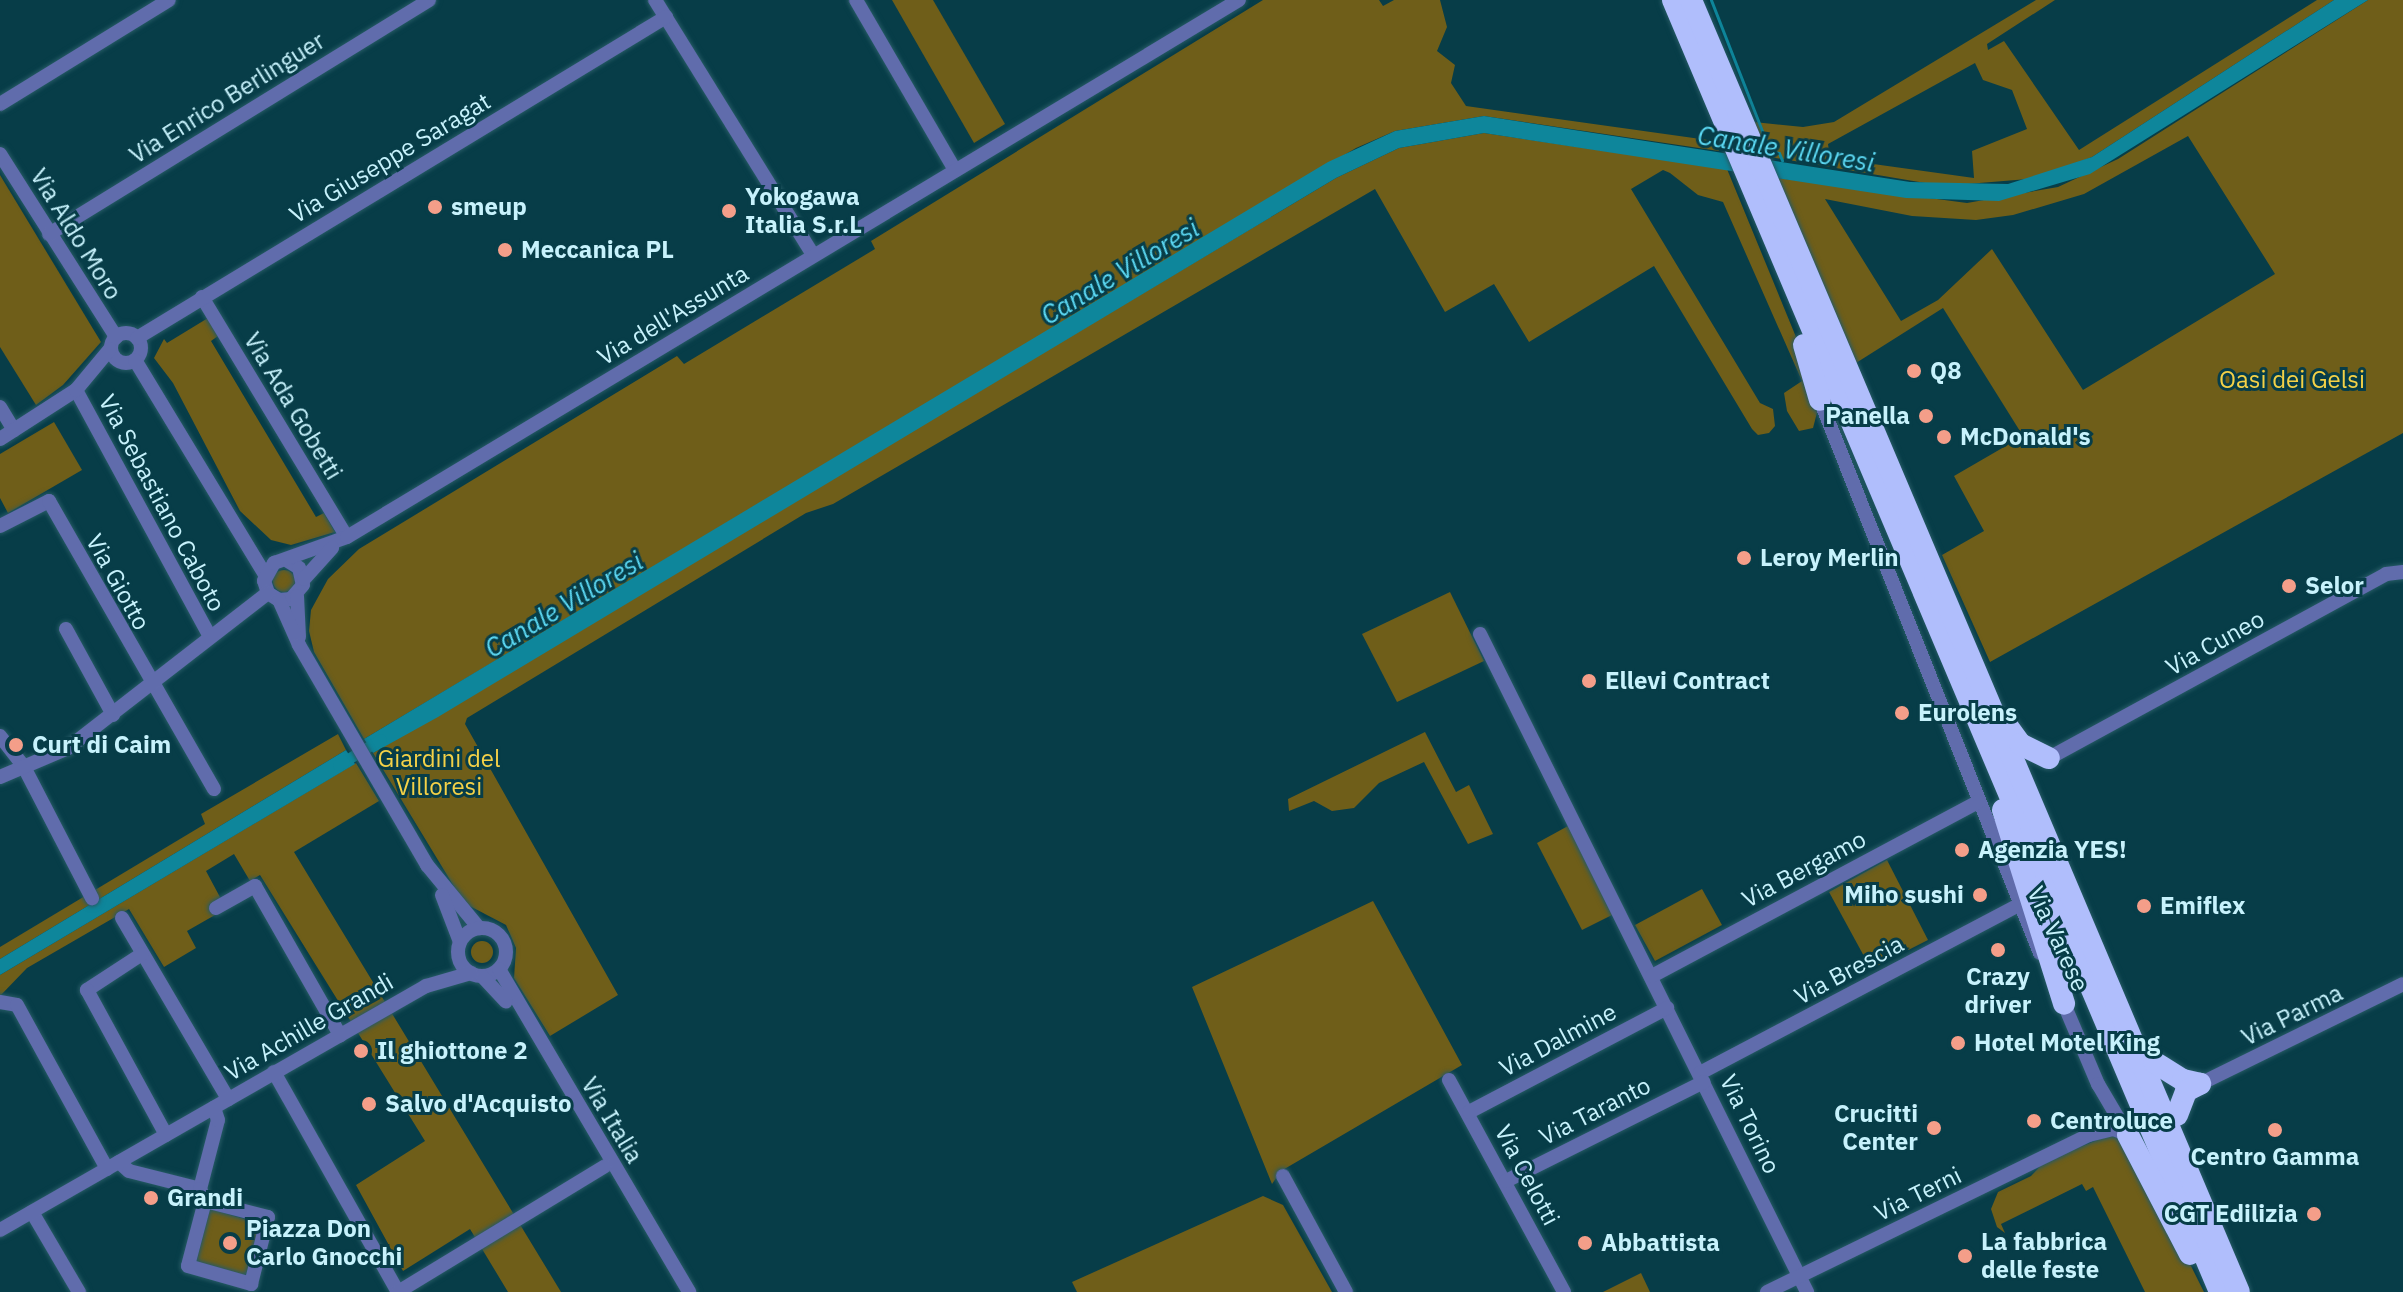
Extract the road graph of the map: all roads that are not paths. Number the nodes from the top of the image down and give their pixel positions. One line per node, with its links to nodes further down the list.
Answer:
1 (169, 0): 9 (street)
2 (429, 0): 14 (street, Via Enrico Berlinguer)
3 (655, 0): 8 (street)
4 (856, 0): 12 (street)
5 (1239, 0): 12 (street, Via dell'Assunta)
6 (1673, 0): 10 (highway)
7 (1691, 0): 10 (highway)
8 (666, 17): 15 (street); 16 (street, Via Giuseppe Saragat)
9 (0, 104)
10 (1741, 145): 13 (highway)
11 (0, 154): 14 (street, Via Aldo Moro)
12 (955, 170): 15 (street, Via dell'Assunta)
13 (1759, 186): 21 (highway); 38 (highway); 40 (highway)
14 (49, 234): 18 (street, Via Aldo Moro)
15 (813, 255): 27 (street, Via dell'Assunta)
16 (202, 297): 17 (street, Via Giuseppe Saragat); 27 (street, Via Ada Gobetti)
17 (137, 338): 18 (street); 19 (street)
18 (114, 349): 19 (street); 20 (street)
19 (135, 360): 26 (street)
20 (76, 390): 23 (street); 36 (street, Via Sebastiano Caboto)
21 (1820, 400): 48 (street, Via Varese)
22 (0, 407): 23 (street)
23 (14, 430): 24 (street)
24 (0, 439)
25 (0, 526): 39 (street, Via Giotto)
26 (239, 537): 28 (street); 30 (street)
27 (341, 541): 28 (street, Via dell'Assunta); 31 (street, Via dell'Assunta)
28 (285, 561): 30 (street); 31 (street)
29 (2403, 572): 43 (street, Via Cuneo)
30 (265, 575): 32 (street)
31 (304, 579): 33 (street)
32 (273, 596): 33 (street); 36 (street); 37 (street)
33 (297, 596): 37 (street)
34 (66, 629): 41 (street)
35 (1480, 634): 60 (street, Via Torino)
36 (210, 637): 39 (street)
37 (299, 645): 49 (street)
38 (1956, 673): 46 (highway); 64 (highway)
39 (149, 684): 41 (street); 47 (street, Via Giotto)
40 (1981, 695): 43 (highway); 46 (highway)
41 (113, 715): 44 (street)
42 (0, 736): 44 (street)
43 (2049, 758)
44 (24, 767): 45 (street); 50 (street)
45 (0, 777)
46 (2012, 783): 56 (highway); 99 (highway)
47 (214, 789)
48 (1978, 802): 51 (street, Via Varese); 60 (street, Via Bergamo)
49 (432, 873): 54 (street); 55 (street)
50 (92, 898)
51 (2018, 905): 64 (street, Via Varese); 69 (street, Via Brescia)
52 (216, 908): 66 (street)
53 (122, 918): 57 (street)
54 (479, 928): 55 (street); 58 (street)
55 (460, 950): 59 (street); 62 (street, Via Achille Grandi)
56 (2092, 950): 67 (highway); 100 (highway)
57 (142, 954): 73 (street); 78 (street)
58 (499, 969): 59 (street); 77 (street, Via Italia)
59 (476, 974): 62 (street, Via Achille Grandi); 82 (street, Via Italia)
60 (1652, 976): 65 (street, Via Torino)
61 (2403, 984): 72 (street, Via Parma)
62 (426, 986): 66 (street, Via Achille Grandi)
63 (0, 1002): 81 (street)
64 (2064, 1004): 71 (street, Via Varese)
65 (1667, 1008): 69 (street, Via Torino); 75 (street, Via Dalmine)
66 (340, 1035): 68 (street, Via Achille Grandi)
67 (2154, 1062): 72 (highway); 76 (highway)
68 (274, 1072): 73 (street, Via Achille Grandi); 91 (street)
69 (1702, 1077): 84 (street, Via Taranto); 89 (street, Via Torino)
70 (1449, 1080): 75 (street, Via Celotti)
71 (2098, 1084): 79 (street); 80 (street, Via Varese)
72 (2200, 1084): 76 (highway)
73 (228, 1099): 74 (street, Via Achille Grandi)
74 (214, 1108): 78 (street, Via Achille Grandi); 85 (street, Via Achille Grandi)
75 (1469, 1112): 84 (street, Via Celotti)
76 (2177, 1115): 101 (highway)
77 (590, 1126): 82 (street); 86 (street, Via Italia)
78 (166, 1135): 81 (street, Via Achille Grandi)
79 (2089, 1135): 80 (street); 89 (street, Via Terni)
80 (2128, 1135): 98 (highway)
81 (113, 1165): 85 (street); 87 (street, Via Achille Grandi)
82 (605, 1166): 86 (street); 91 (street); 92 (street, Via Italia)
83 (1283, 1176): 94 (street)
84 (1506, 1181): 95 (street, Via Celotti)
85 (202, 1195): 85 (street)
86 (632, 1197): 93 (street, Via Italia)
87 (32, 1212): 88 (street, Via Achille Grandi); 90 (street)
88 (0, 1230)
89 (1800, 1277): 96 (street, Via Terni); 97 (street, Via Torino)
90 (79, 1292)
91 (398, 1292)
92 (682, 1292)
93 (689, 1292)
94 (1346, 1292)
95 (1564, 1292)
96 (1767, 1292)
97 (1807, 1292)
98 (2209, 1292)
99 (2220, 1292)
100 (2239, 1292)
101 (2250, 1292)

